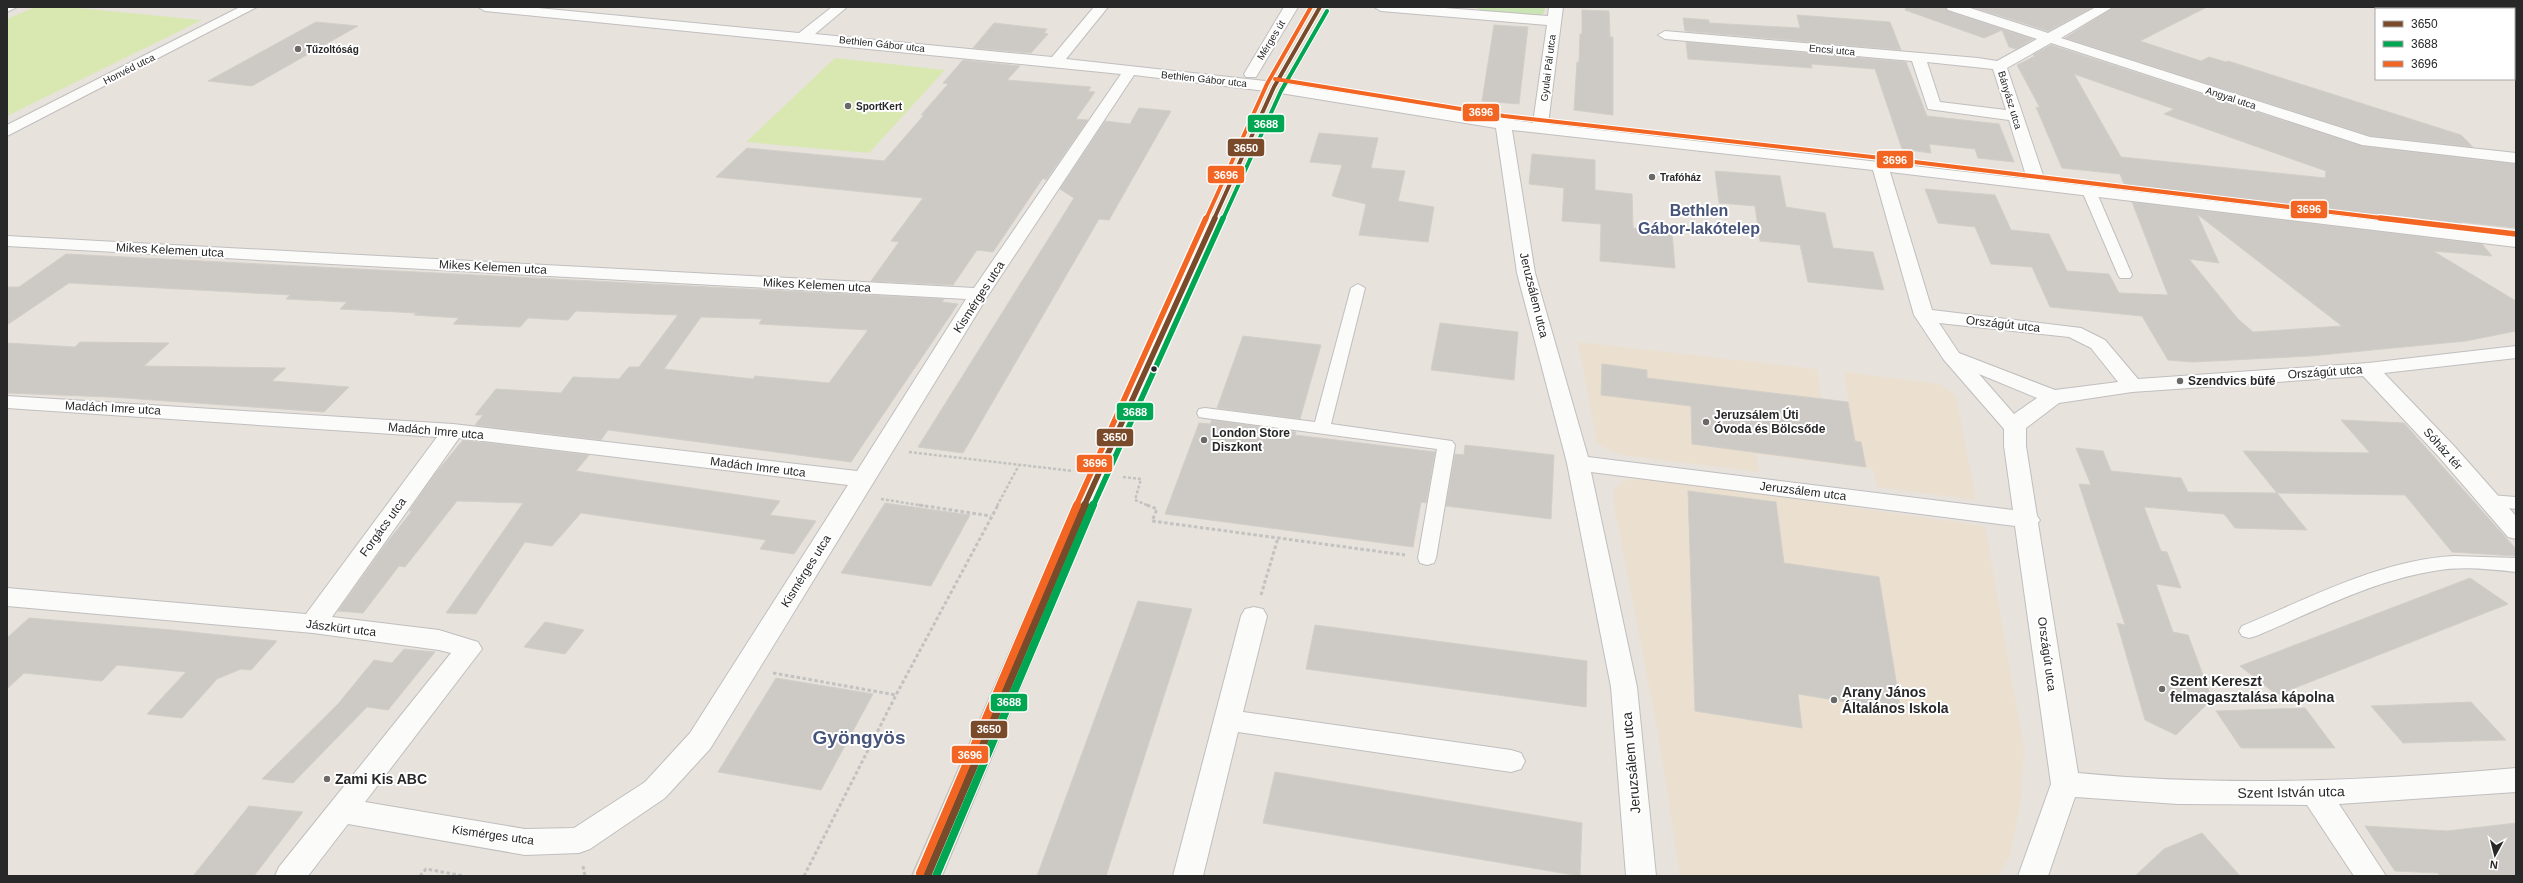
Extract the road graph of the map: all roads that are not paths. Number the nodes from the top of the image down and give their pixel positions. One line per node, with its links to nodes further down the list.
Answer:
1 (12, 7): 11 (lane)
2 (250, 7): 25 (street, Honvéd utca)
3 (485, 7): 14 (street, Bethlen Gábor utca)
4 (840, 7): 14 (street)
5 (1101, 7): 17 (street)
6 (1291, 7): 20 (street, Mérges út)
7 (1320, 7): 21 (main road)
8 (1381, 7): 12 (street)
9 (1953, 7): 15 (street, Angyal utca)
10 (2106, 7): 15 (street, Bányász utca)
11 (7, 9)
12 (1555, 14): 24 (street, Gyulai Pál utca)
13 (1665, 35): 16 (street, Encsi utca)
14 (804, 36): 17 (street, Bethlen Gábor utca)
15 (2046, 38): 18 (street, Bányász utca); 26 (street, Angyal utca)
16 (1918, 57): 18 (street, Encsi utca); 22 (street)
17 (1056, 62): 19 (street, Bethlen Gábor utca)
18 (1999, 66): 22 (street, Bányász utca)
19 (1130, 71): 21 (street, Bethlen Gábor utca); 34 (street, Kismérges utca)
20 (1251, 74)
21 (1274, 87): 23 (street, Bethlen Gábor utca); 65 (main road)
22 (2014, 116): 28 (street, Bányász utca)
23 (1503, 124): 24 (street, Bethlen Gábor utca); 46 (street, Jeruzsálem utca)
24 (1540, 128): 27 (street, Bethlen Gábor utca)
25 (7, 131)
26 (2516, 158)
27 (1880, 166): 28 (street, Bethlen Gábor utca); 35 (street)
28 (2038, 185): 29 (street, Bethlen Gábor utca)
29 (2089, 191): 31 (street, Bethlen Gábor utca); 32 (lane)
30 (7, 241): 34 (street, Mikes Kelemen utca)
31 (2516, 242)
32 (2125, 275)
33 (1358, 288): 43 (lane)
34 (979, 294): 47 (street, Kismérges utca)
35 (1924, 315): 37 (street); 39 (street, Országút utca)
36 (2515, 353): 38 (street, Országút utca)
37 (1951, 356): 40 (street, Országút utca); 44 (street)
38 (2368, 369): 39 (street, Országút utca); 48 (street, Sóház tér)
39 (2132, 386): 40 (street, Országút utca)
40 (2053, 397): 44 (street, Országút utca)
41 (7, 402): 45 (street, Madách Imre utca)
42 (1205, 413): 43 (lane)
43 (1322, 428): 52 (lane)
44 (2015, 428): 50 (street, Országút utca)
45 (453, 431): 47 (street, Madách Imre utca); 56 (street, Forgács utca)
46 (1578, 463): 50 (street, Jeruzsálem utca); 67 (street, Jeruzsálem utca)
47 (858, 487): 63 (street, Kismérges utca)
48 (2490, 501): 49 (lane); 51 (street, Sóház tér)
49 (2516, 503)
50 (2028, 520): 61 (street, Országút utca)
51 (2516, 531)
52 (1427, 558)
53 (2516, 565): 57 (lane)
54 (7, 597): 56 (street, Jászkürt utca)
55 (1254, 616): 58 (street)
56 (313, 624): 63 (street, Jászkürt utca)
57 (2249, 631)
58 (1227, 720): 59 (street); 66 (street)
59 (1511, 761)
60 (2516, 780): 62 (street, Szent István utca)
61 (2065, 784): 62 (street, Szent István utca); 68 (street, Országút utca)
62 (2316, 794): 69 (street)
63 (343, 811): 64 (street)
64 (290, 876)
65 (927, 876)
66 (1188, 876)
67 (1641, 876)
68 (2033, 876)
69 (2371, 876)

